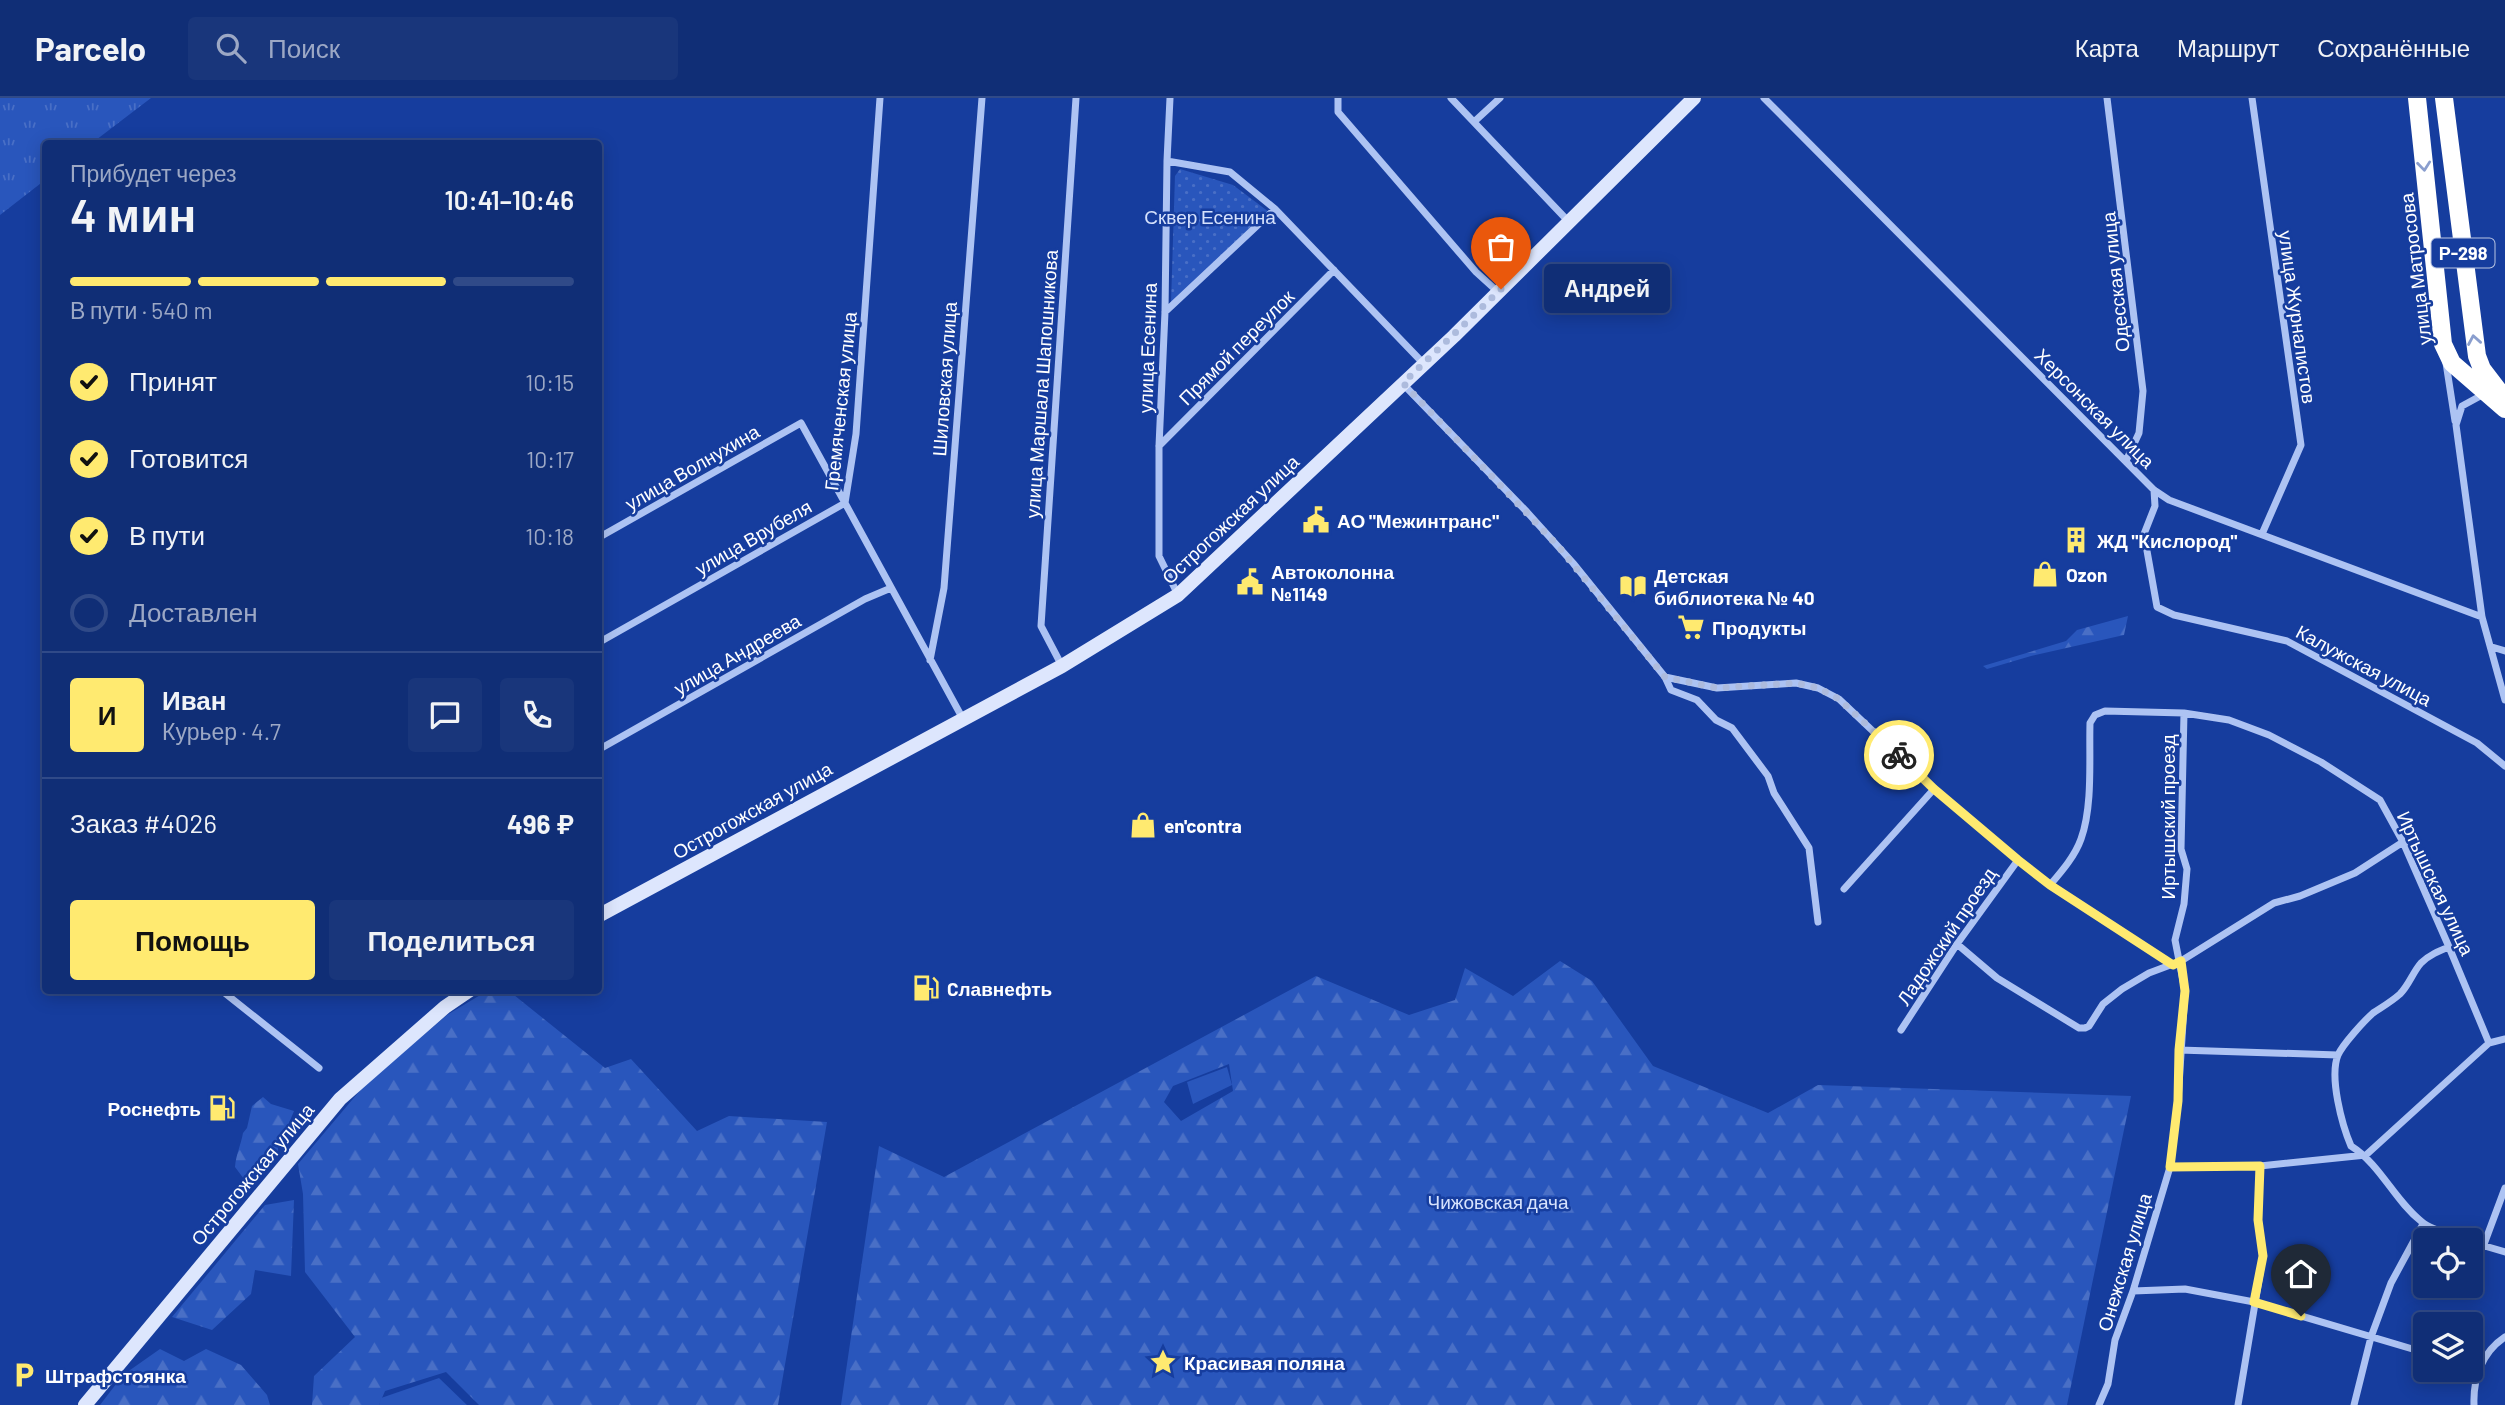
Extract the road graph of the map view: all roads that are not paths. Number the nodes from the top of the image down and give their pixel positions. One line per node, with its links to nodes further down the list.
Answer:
1 (880, 98): 31 (street, Гремяченская улица)
2 (982, 98): 40 (street, Шиловская улица)
3 (1076, 98): 41 (street, улица Маршала Шапошникова)
4 (1170, 98): 15 (street, улица Есенина)
5 (1338, 98): 19 (street)
6 (1451, 98): 14 (street)
7 (1500, 98): 14 (street)
8 (1694, 98): 17 (street, Острогожская улица)
9 (1764, 98): 29 (street, Херсонская улица)
10 (2107, 98): 29 (street, Одесская улица)
11 (2252, 98): 32 (street, улица Журналистов)
12 (2417, 98): 21 (highway, улица Матросова / Р-298, one-way to 21)
13 (2444, 98): 25 (highway, Р-298, one-way to 13)
14 (1475, 121): 17 (street)
15 (1167, 161): 16 (street); 20 (street, улица Есенина)
16 (1275, 209): 18 (street); 20 (street)
17 (1570, 223): 19 (street, Острогожская улица)
18 (1335, 271): 22 (street); 28 (street, Прямой переулок)
19 (1498, 292): 22 (street, Острогожская улица)
20 (1165, 312): 28 (street, улица Есенина)
21 (2443, 344): 24 (highway, улица Матросова / Р-298); 27 (street)
22 (1424, 364): 23 (street, Острогожская улица)
23 (1403, 383): 35 (street, Острогожская улица); 42 (street)
24 (2485, 394): 26 (highway, улица Матросова / Р-298); 27 (street)
25 (2505, 400)
26 (2505, 409)
27 (2456, 425): 36 (street)
28 (1159, 446): 35 (street, улица Есенина)
29 (2126, 461): 30 (street, Херсонская улица)
30 (2154, 490): 32 (street, Херсонская улица); 47 (street, Калужская улица)
31 (845, 503): 33 (street, улица Волнухина); 34 (street, Гремяченская улица); 37 (street, улица Врубеля)
32 (2262, 534): 36 (street, Херсонская улица)
33 (602, 536)
34 (891, 588): 40 (street, Гремяченская улица); 46 (street, улица Андреева)
35 (1178, 596): 41 (street, Острогожская улица)
36 (2482, 618): 38 (street)
37 (602, 641)
38 (2492, 647): 39 (street); 43 (street)
39 (2505, 651)
40 (930, 660): 45 (street, Гремяченская улица)
41 (1062, 666): 45 (street, Острогожская улица)
42 (1665, 677): 48 (street); 54 (street)
43 (2505, 699)
44 (2184, 713): 49 (street, Иртышская улица); 51 (street, Иртышская улица); 57 (street, Иртышский проезд)
45 (962, 719): 53 (street, Острогожская улица)
46 (602, 748)
47 (2505, 766)
48 (1934, 789): 50 (street); 52 (street)
49 (2403, 842): 56 (street, Иртышская улица); 57 (street)
50 (2018, 860): 51 (street); 55 (street, Ладожский проезд)
51 (2050, 885): 57 (street)
52 (1844, 889)
53 (602, 914)
54 (1818, 922)
55 (1957, 944): 57 (street); 60 (street, Ладожский проезд)
56 (2449, 947): 62 (street, Иртышская улица); 64 (street)
57 (2177, 963): 63 (street, Онежская улица)
58 (227, 994): 65 (street)
59 (464, 994): 81 (street, Острогожская улица)
60 (1901, 1030)
61 (2505, 1039): 62 (street)
62 (2489, 1043): 66 (street)
63 (2179, 1050): 64 (street); 68 (street, Онежская улица)
64 (2338, 1055): 66 (street)
65 (319, 1068)
66 (2366, 1156): 67 (street); 70 (street)
67 (2260, 1166): 68 (street); 75 (street)
68 (2170, 1167): 74 (street, Онежская улица)
69 (2505, 1188): 72 (street)
70 (2424, 1224): 71 (street); 76 (street)
71 (2435, 1228)
72 (2483, 1247): 73 (street)
73 (2505, 1252)
74 (2133, 1291): 75 (street); 82 (street, Онежская улица)
75 (2254, 1302): 76 (street); 83 (street)
76 (2371, 1337): 78 (street); 84 (street)
77 (2505, 1337): 79 (street)
78 (2413, 1349)
79 (2483, 1357)
80 (2474, 1382): 85 (street)
81 (85, 1405)
82 (2099, 1405)
83 (2238, 1405)
84 (2354, 1405)
85 (2474, 1405)

